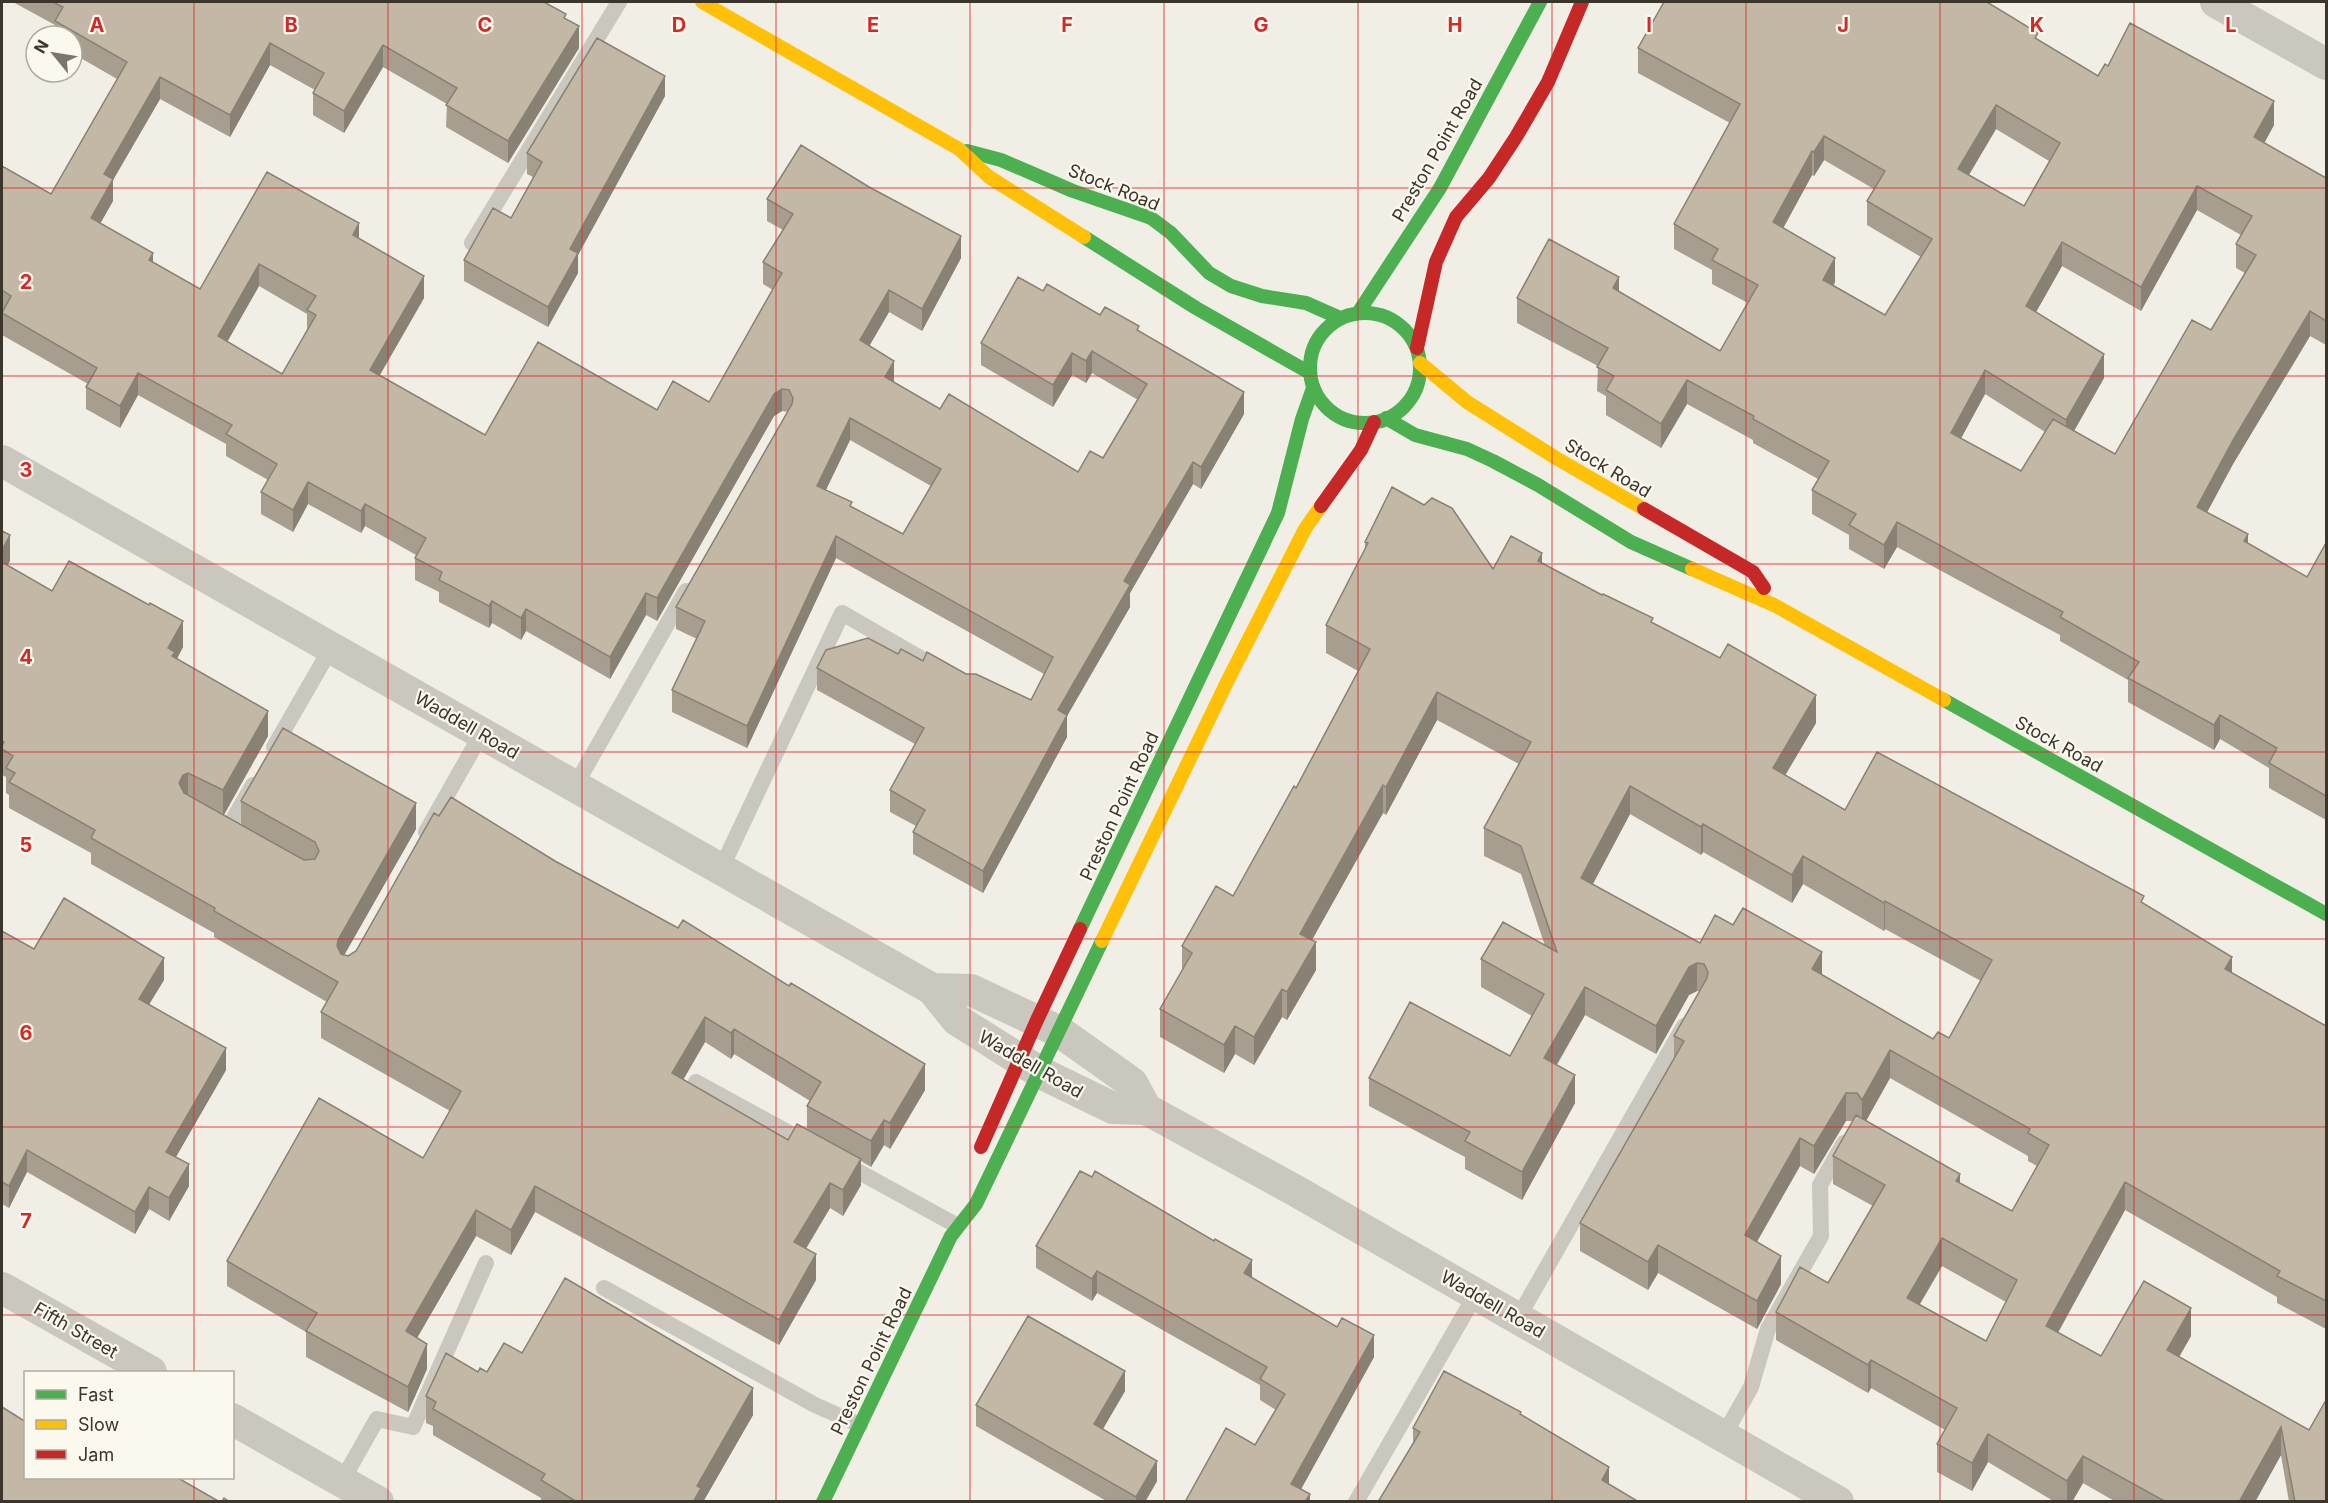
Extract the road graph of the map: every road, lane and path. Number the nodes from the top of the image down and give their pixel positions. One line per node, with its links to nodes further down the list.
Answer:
1 (619, 2): 8 (lane)
2 (702, 2): 7 (main road, Stock Road)
3 (1540, 2): 9 (main road, Preston Point Road)
4 (1582, 2): 11 (main road)
5 (2216, 2): 6 (street)
6 (2326, 64)
7 (959, 149): 10 (main road, Stock Road); 13 (main road, Stock Road)
8 (472, 243)
9 (1358, 313): 10 (main road, Stock Road); 11 (main road, Stock Road)
10 (1340, 318): 13 (main road, Stock Road)
11 (1417, 348): 12 (main road, Stock Road)
12 (1420, 363): 15 (main road, Stock Road); 18 (main road, Stock Road)
13 (1310, 373): 14 (main road, Stock Road)
14 (1313, 388): 15 (main road, Stock Road); 31 (main road, Preston Point Road)
15 (1380, 420): 18 (main road, Stock Road); 31 (main road, Preston Point Road)
16 (2, 461): 19 (street, Waddell Road)
17 (697, 573): 22 (lane)
18 (1774, 604): 28 (main road, Stock Road)
19 (331, 648): 21 (street, Waddell Road); 24 (lane)
20 (951, 676): 27 (lane)
21 (482, 733): 22 (street, Waddell Road); 26 (lane)
22 (575, 786): 27 (street, Waddell Road)
23 (208, 820): 24 (lane)
24 (227, 830): 25 (lane)
25 (248, 842)
26 (416, 849)
27 (721, 869): 29 (street, Waddell Road)
28 (2326, 915)
29 (932, 988): 31 (street, Waddell Road); 32 (street, Waddell Road)
30 (1692, 1012): 43 (lane)
31 (1048, 1026): 32 (main road, Preston Point Road); 32 (main road, Preston Point Road); 34 (street, Waddell Road)
32 (1030, 1066): 34 (street, Waddell Road); 36 (main road, Preston Point Road); 38 (main road, Preston Point Road)
33 (696, 1082): 38 (lane)
34 (1146, 1109): 42 (street, Waddell Road)
35 (1852, 1130): 47 (lane)
36 (973, 1164)
37 (957, 1205): 38 (main road, Preston Point Road)
38 (952, 1230): 46 (main road, Preston Point Road)
39 (486, 1263): 48 (lane)
40 (2, 1288): 44 (street, Fifth Street)
41 (604, 1288): 46 (lane)
42 (1476, 1294): 43 (street, Waddell Road); 51 (lane)
43 (1518, 1318): 47 (street, Waddell Road)
44 (149, 1371)
45 (234, 1420): 48 (street)
46 (860, 1425): 50 (main road, Preston Point Road)
47 (1724, 1436): 52 (street, Waddell Road)
48 (342, 1481): 49 (street)
49 (378, 1502)
50 (823, 1502)
51 (1356, 1502)
52 (1838, 1502)

